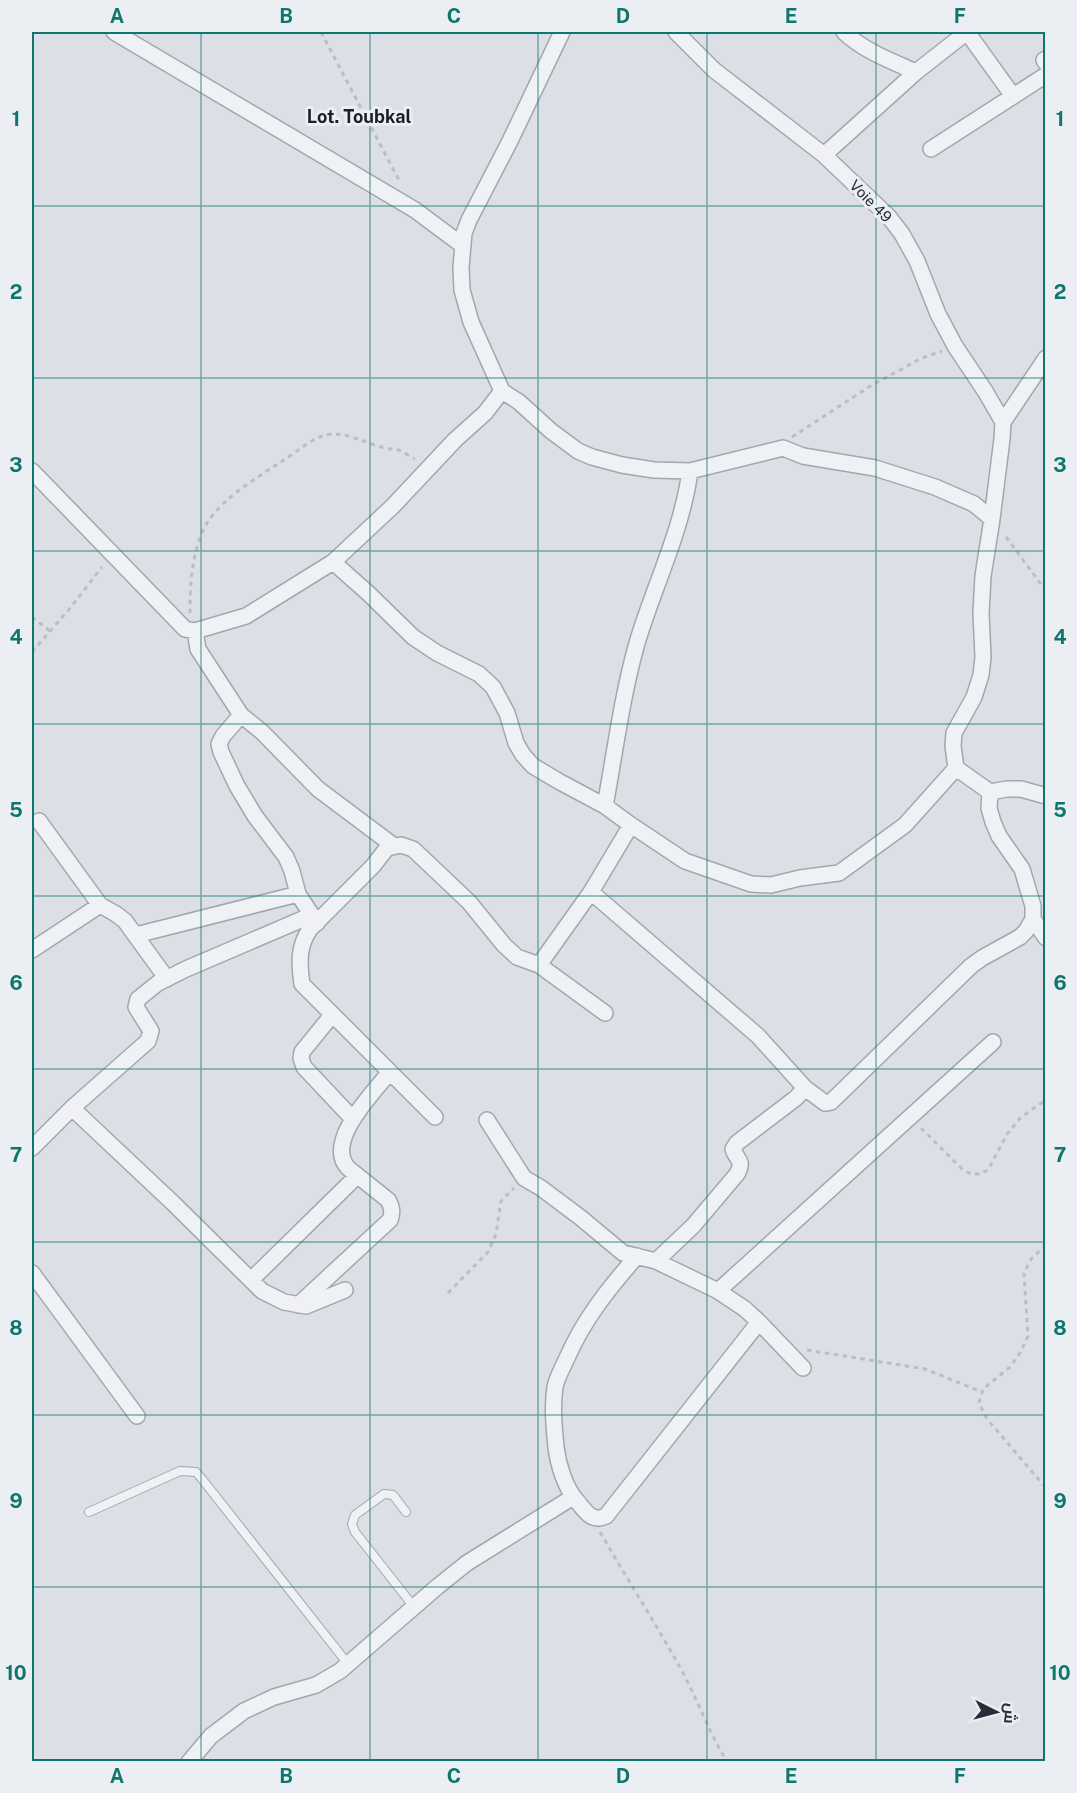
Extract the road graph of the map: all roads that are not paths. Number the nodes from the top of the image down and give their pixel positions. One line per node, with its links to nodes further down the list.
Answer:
1 (114, 32): 11 (street)
2 (562, 32): 11 (street)
3 (844, 32): 6 (street)
4 (967, 32): 6 (street); 8 (street)
5 (684, 34): 10 (street, Voie 49)
6 (916, 72): 10 (street)
7 (1046, 75): 8 (street)
8 (1013, 96): 9 (street)
9 (931, 149)
10 (824, 155): 14 (street, Voie 49)
11 (462, 245): 13 (street)
12 (1046, 358): 14 (street)
13 (502, 391): 16 (street); 18 (street)
14 (1003, 422): 17 (street)
15 (32, 471): 19 (street)
16 (690, 471): 17 (street); 24 (street)
17 (992, 519): 21 (street)
18 (333, 562): 19 (street); 24 (street)
19 (193, 631): 20 (street)
20 (241, 715): 27 (street); 29 (street)
21 (956, 768): 22 (street); 26 (street)
22 (990, 792): 23 (street); 32 (street)
23 (1046, 796)
24 (605, 806): 26 (street)
25 (39, 821): 30 (street)
26 (631, 825): 28 (street)
27 (394, 846): 31 (street); 36 (street)
28 (591, 892): 36 (street); 42 (street)
29 (298, 894): 31 (street); 33 (street)
30 (100, 905): 33 (street); 35 (street)
31 (314, 919): 37 (street); 39 (street)
32 (1033, 919): 34 (street); 42 (street)
33 (136, 935): 37 (street)
34 (1046, 938)
35 (32, 950)
36 (539, 964): 38 (street)
37 (167, 979): 43 (street)
38 (605, 1013)
39 (332, 1015): 41 (street); 45 (street)
40 (993, 1042): 54 (street)
41 (389, 1073): 44 (street); 45 (street)
42 (806, 1088): 50 (street)
43 (72, 1108): 47 (street); 52 (street)
44 (435, 1117)
45 (352, 1118): 48 (street)
46 (487, 1120): 49 (street)
47 (32, 1148)
48 (357, 1176): 52 (street); 55 (street)
49 (637, 1256): 50 (street); 59 (street)
50 (656, 1261): 54 (street)
51 (32, 1273): 58 (street)
52 (251, 1280): 55 (street)
53 (345, 1290): 55 (street)
54 (718, 1291): 56 (street)
55 (298, 1305)
56 (759, 1322): 57 (street); 59 (street)
57 (803, 1368)
58 (137, 1416)
59 (573, 1497): 62 (street)
60 (89, 1512): 63 (lane)
61 (406, 1512): 62 (lane)
62 (414, 1607): 63 (street)
63 (348, 1664): 64 (street)
64 (189, 1761)

